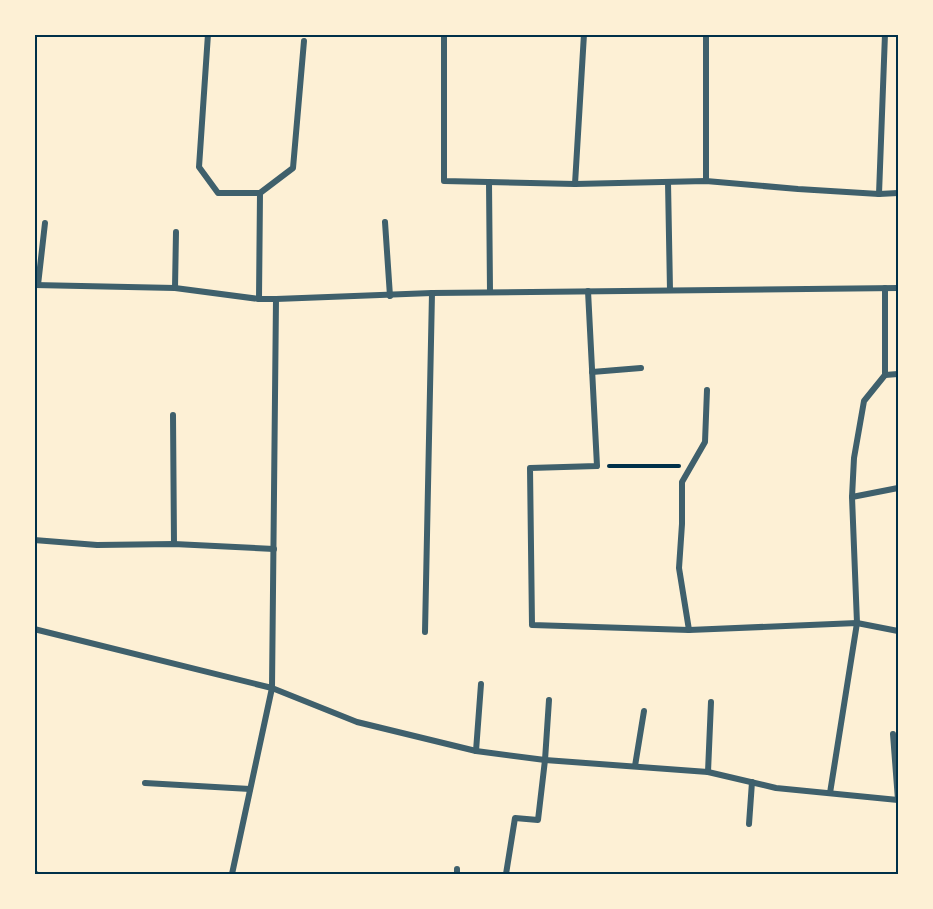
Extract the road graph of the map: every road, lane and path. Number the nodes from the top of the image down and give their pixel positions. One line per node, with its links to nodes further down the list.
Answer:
1 (208, 34): 11 (street)
2 (444, 34): 8 (street)
3 (584, 34): 10 (street)
4 (706, 34): 7 (street)
5 (885, 34): 13 (street)
6 (304, 41): 11 (street)
7 (706, 181): 9 (street); 13 (street)
8 (489, 182): 10 (street); 23 (street)
9 (668, 182): 10 (street); 21 (street)
10 (575, 184)
11 (260, 193): 26 (street)
12 (898, 193): 13 (street)
13 (879, 194)
14 (385, 222): 25 (street)
15 (45, 224): 17 (street)
16 (176, 232): 18 (street)
17 (36, 285): 18 (street)
18 (175, 288): 26 (street)
19 (885, 288): 20 (street); 21 (street); 31 (street)
20 (898, 288)
21 (670, 290): 22 (street)
22 (588, 291): 23 (street); 29 (street)
23 (490, 292): 24 (street)
24 (432, 293): 25 (street); 45 (street)
25 (390, 296): 27 (street)
26 (259, 299): 27 (street)
27 (276, 299): 40 (street)
28 (641, 368): 29 (street)
29 (592, 372): 34 (street)
30 (898, 374): 31 (street)
31 (885, 375): 37 (street)
32 (707, 390): 35 (street)
33 (173, 416): 39 (street)
34 (597, 466): 35 (path); 43 (street)
35 (692, 466): 43 (street)
36 (898, 488): 37 (street)
37 (852, 497): 41 (street)
38 (34, 540): 39 (street)
39 (174, 544): 40 (street)
40 (273, 549): 47 (street)
41 (857, 623): 43 (street); 44 (street); 59 (street)
42 (34, 629): 47 (street)
43 (689, 630)
44 (898, 631)
45 (425, 632)
46 (481, 684): 52 (street)
47 (272, 688): 52 (street); 58 (street)
48 (549, 700): 53 (street)
49 (711, 702): 55 (street)
50 (644, 711): 54 (street)
51 (893, 734): 60 (street)
52 (476, 751): 53 (street)
53 (545, 760): 54 (street); 63 (street)
54 (635, 766): 55 (street)
55 (708, 772): 56 (street)
56 (752, 782): 59 (street); 61 (street)
57 (145, 783): 58 (street)
58 (250, 789): 62 (street)
59 (830, 793): 60 (street)
60 (898, 800)
61 (749, 824)
62 (232, 874)
63 (506, 874)

